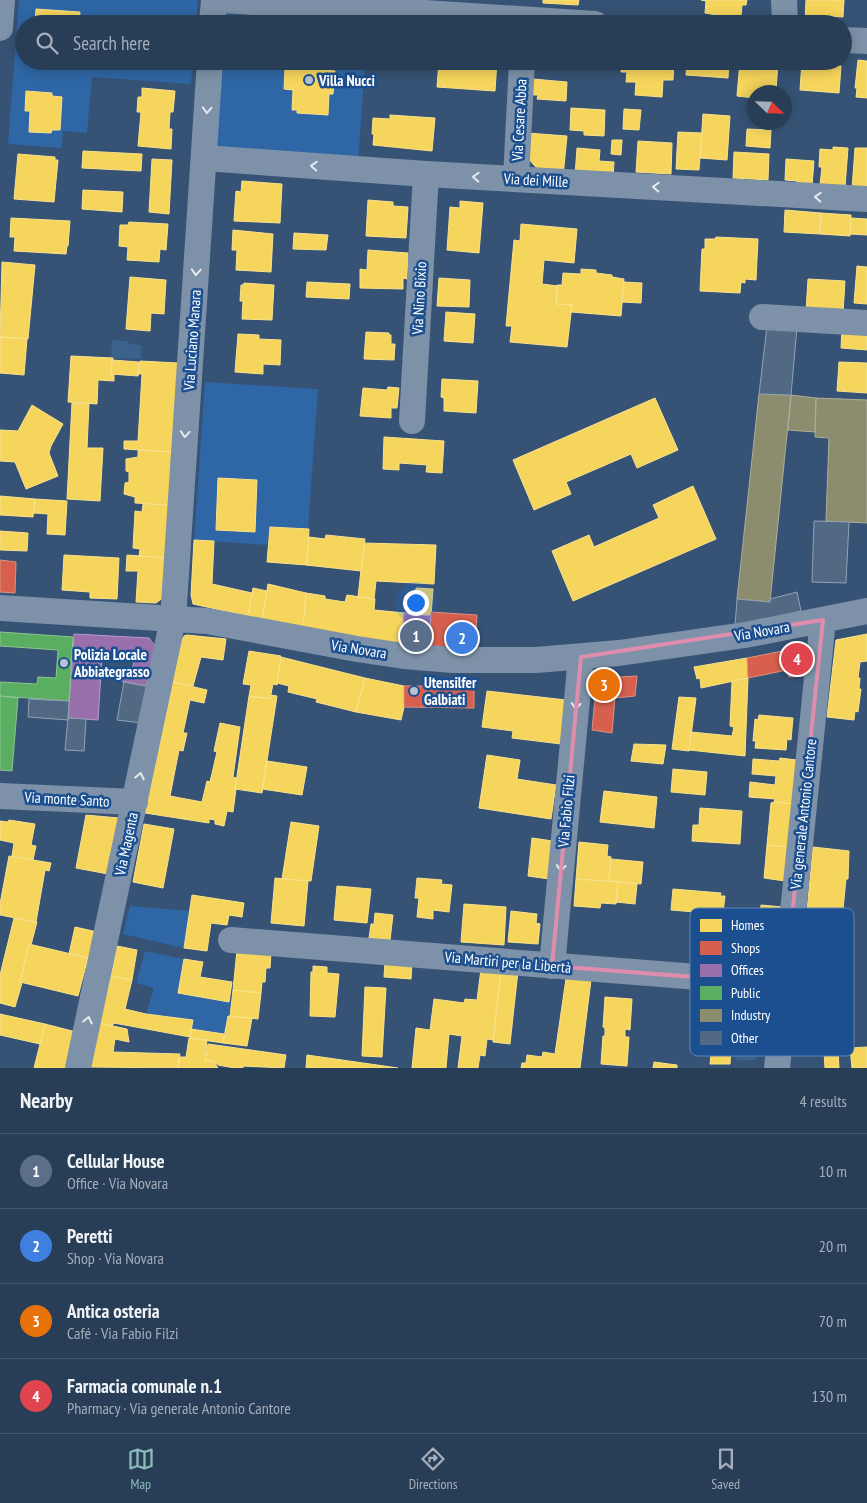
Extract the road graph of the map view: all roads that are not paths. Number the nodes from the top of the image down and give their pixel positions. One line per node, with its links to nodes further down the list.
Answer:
1 (2, 0): 8 (street)
2 (214, 0): 6 (street)
3 (223, 0): 5 (street)
4 (784, 0): 7 (street)
5 (525, 14)
6 (213, 15)
7 (785, 15)
8 (0, 28)
9 (852, 40): 10 (street)
10 (867, 41)
11 (209, 70): 13 (street, Via Luciano Manara, one-way to 13)
12 (522, 70): 15 (street, Via Cesare Abba)
13 (204, 158): 14 (street, Via dei Mille, one-way to 13); 22 (street, Via Luciano Manara, one-way to 22)
14 (426, 174): 15 (street, Via dei Mille, one-way to 14); 19 (street, Via Nino Bixio)
15 (516, 179): 16 (street, Via dei Mille, one-way to 15)
16 (867, 200)
17 (762, 317): 18 (street)
18 (867, 323)
19 (412, 421)
20 (0, 608): 22 (street, Via Novara)
21 (867, 611): 23 (street, Via Novara)
22 (172, 619): 24 (street, Via Novara); 26 (street, Via Magenta, one-way to 22)
23 (823, 620): 24 (street, Via Novara); 27 (street, Via generale Antonio Cantore)
24 (581, 657): 29 (street, Via Fabio Filzi, one-way to 29)
25 (0, 796): 26 (street, Via monte Santo)
26 (134, 802): 31 (street, Via Magenta, one-way to 26)
27 (793, 908)
28 (231, 940): 29 (street, Via Martiri per la Libertà)
29 (552, 966): 30 (street, Via Martiri per la Libertà)
30 (690, 977)
31 (78, 1068)

